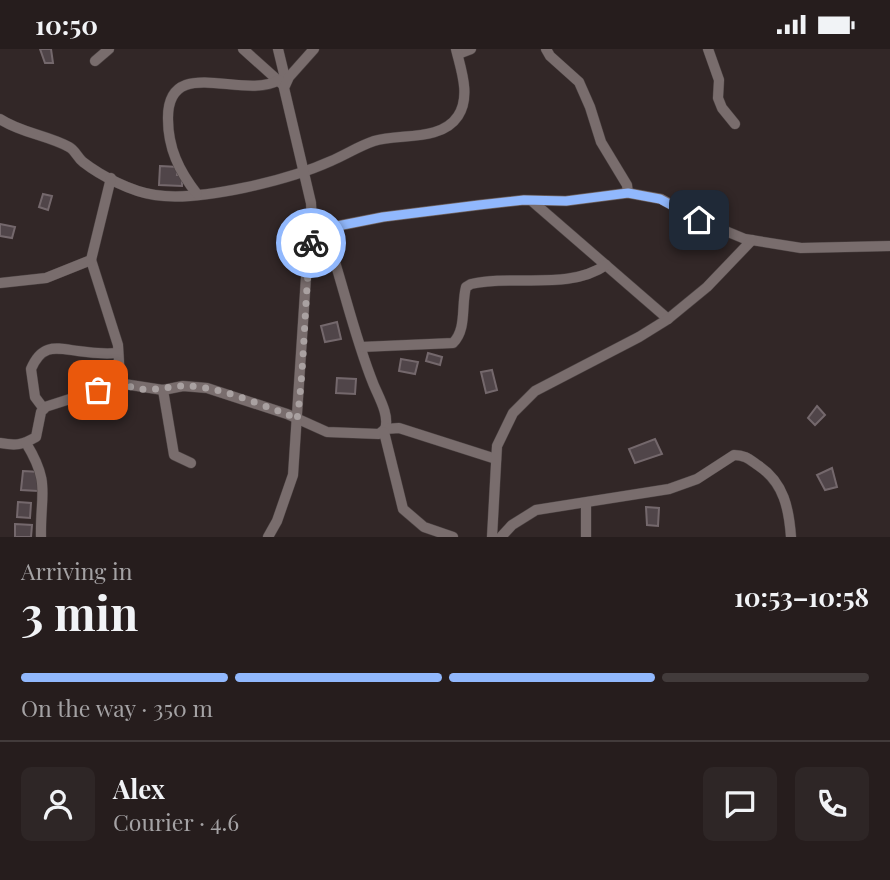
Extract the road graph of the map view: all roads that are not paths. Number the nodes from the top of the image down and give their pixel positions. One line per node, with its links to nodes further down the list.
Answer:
1 (109, 49): 9 (street)
2 (243, 49): 10 (street)
3 (278, 49): 10 (street)
4 (314, 49): 10 (street)
5 (471, 49): 8 (street)
6 (546, 49): 15 (street)
7 (708, 49): 12 (street)
8 (457, 51): 13 (street)
9 (94, 61)
10 (283, 83): 13 (street); 16 (street)
11 (0, 119): 14 (street)
12 (735, 124)
13 (303, 170): 16 (street); 19 (street)
14 (111, 178): 16 (street); 22 (street)
15 (628, 193): 17 (street); 20 (street)
16 (197, 194)
17 (533, 202): 18 (street); 23 (street)
18 (324, 228): 19 (street); 26 (street)
19 (312, 231): 32 (street)
20 (752, 240): 21 (street); 25 (street)
21 (890, 246)
22 (91, 260): 24 (street); 27 (street)
23 (606, 265): 25 (street); 26 (street)
24 (0, 282)
25 (668, 319): 37 (street)
26 (361, 347): 31 (street)
27 (118, 353): 28 (street); 30 (street)
28 (120, 379): 29 (street); 30 (street)
29 (163, 390): 32 (street); 38 (street)
30 (44, 409): 36 (street)
31 (384, 410): 33 (street); 34 (street)
32 (297, 420): 34 (street); 41 (street)
33 (399, 428): 34 (street); 37 (street)
34 (385, 430): 42 (street)
35 (0, 443): 36 (street)
36 (26, 443): 40 (street)
37 (496, 459): 43 (street)
38 (191, 464)
39 (586, 503): 44 (street); 45 (street); 46 (street)
40 (41, 537)
41 (268, 537)
42 (453, 537)
43 (492, 537)
44 (501, 537)
45 (586, 537)
46 (791, 537)

